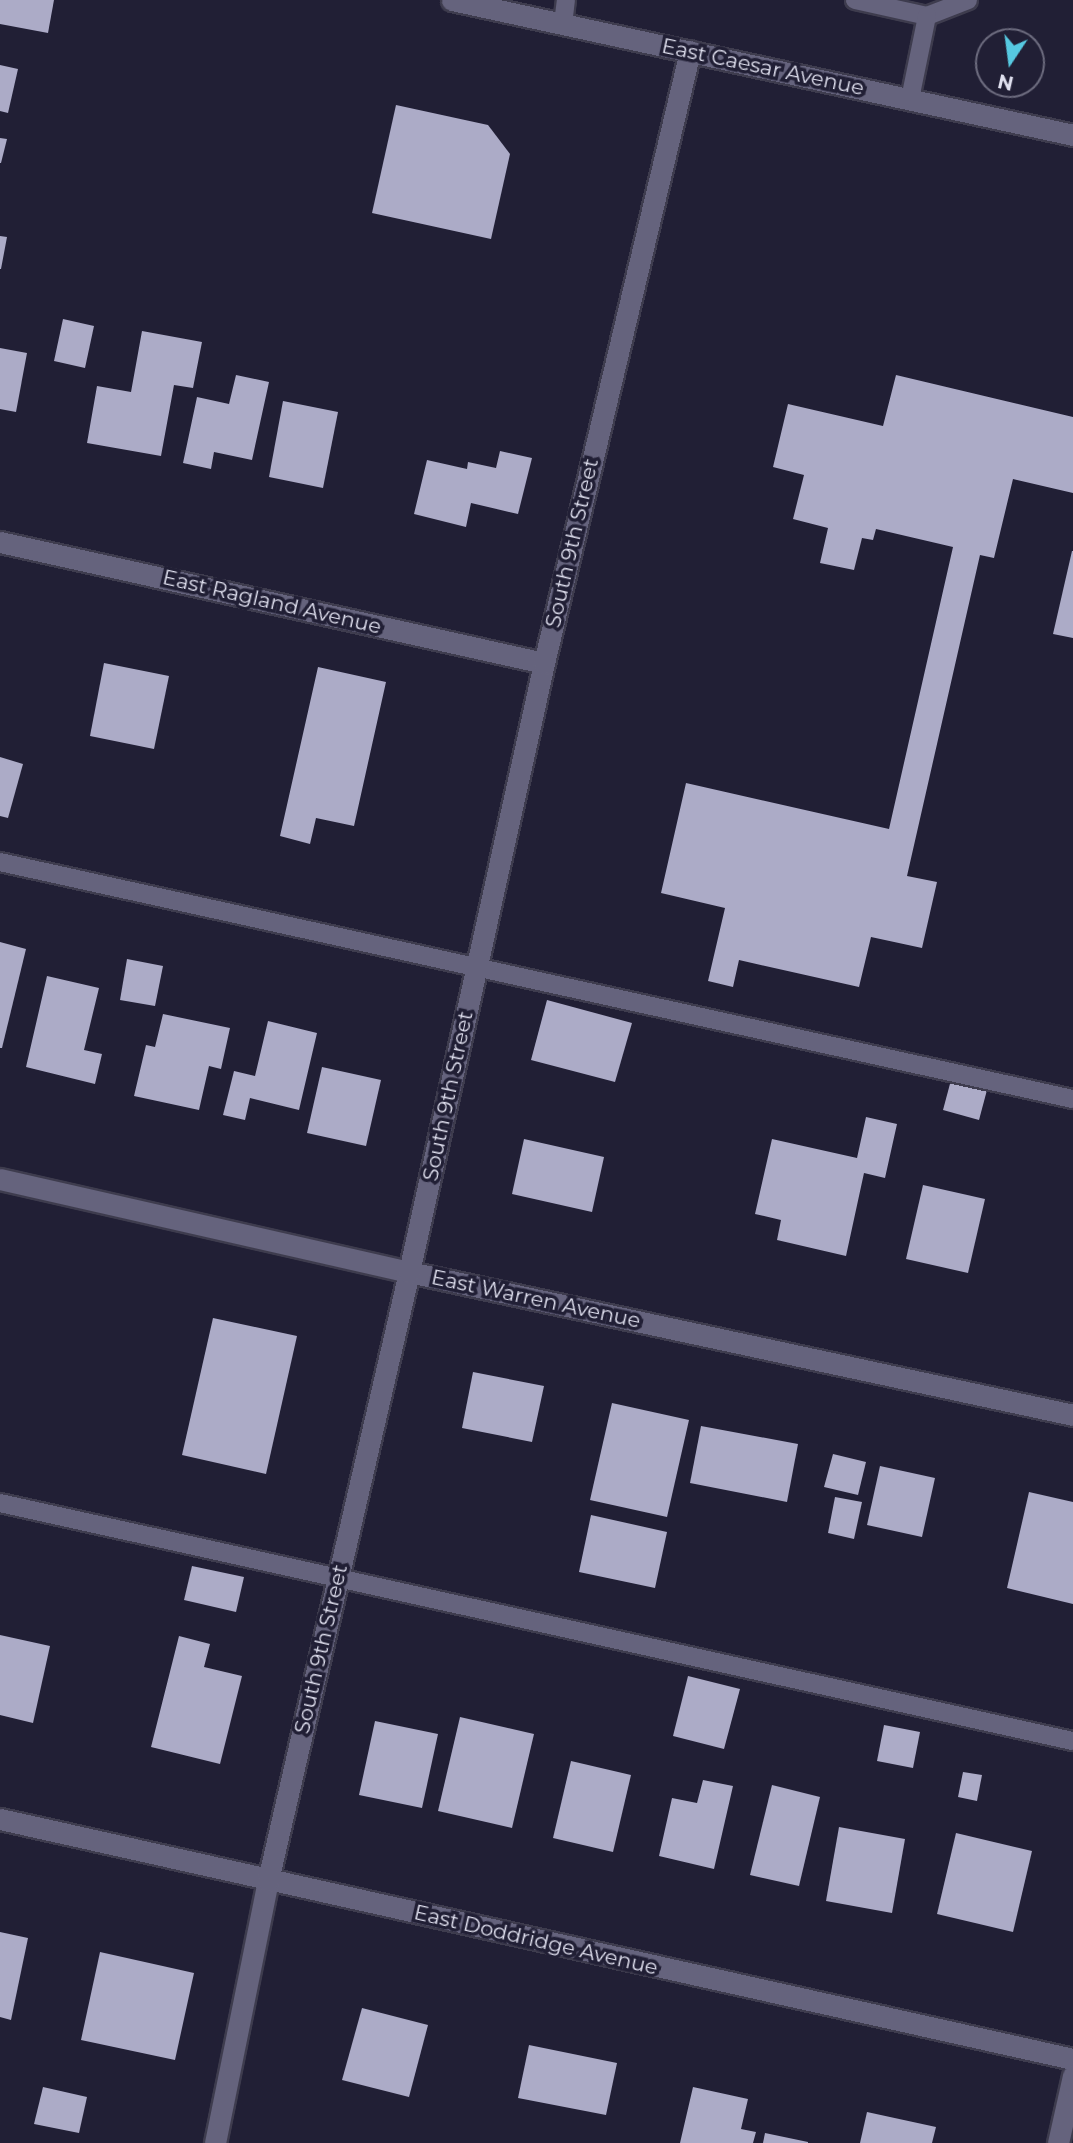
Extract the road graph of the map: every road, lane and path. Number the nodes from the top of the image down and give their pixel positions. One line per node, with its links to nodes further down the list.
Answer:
1 (452, 0): 6 (street, East Caesar Avenue)
2 (566, 0): 6 (lane)
3 (855, 0): 5 (lane)
4 (968, 0): 5 (lane)
5 (927, 16): 8 (lane)
6 (563, 24): 7 (street, East Caesar Avenue)
7 (690, 51): 8 (street, East Caesar Avenue); 11 (street, South 9th Street)
8 (910, 99): 9 (street, East Caesar Avenue)
9 (1073, 135)
10 (0, 542): 11 (street, East Ragland Avenue)
11 (544, 663): 13 (street, South 9th Street)
12 (0, 862): 13 (lane)
13 (476, 969): 14 (lane); 16 (street, South 9th Street)
14 (1073, 1099)
15 (0, 1179): 16 (street, East Warren Avenue)
16 (409, 1272): 17 (street, East Warren Avenue); 19 (street, South 9th Street)
17 (1073, 1415)
18 (0, 1503): 19 (lane)
19 (338, 1578): 20 (lane); 22 (street, South 9th Street)
20 (1073, 1741)
21 (0, 1819): 22 (street, East Doddridge Avenue)
22 (268, 1880): 23 (street, East Doddridge Avenue); 25 (street, South 9th Street)
23 (1073, 2059)
24 (1073, 2076): 26 (street)
25 (215, 2143)
26 (1058, 2143)

